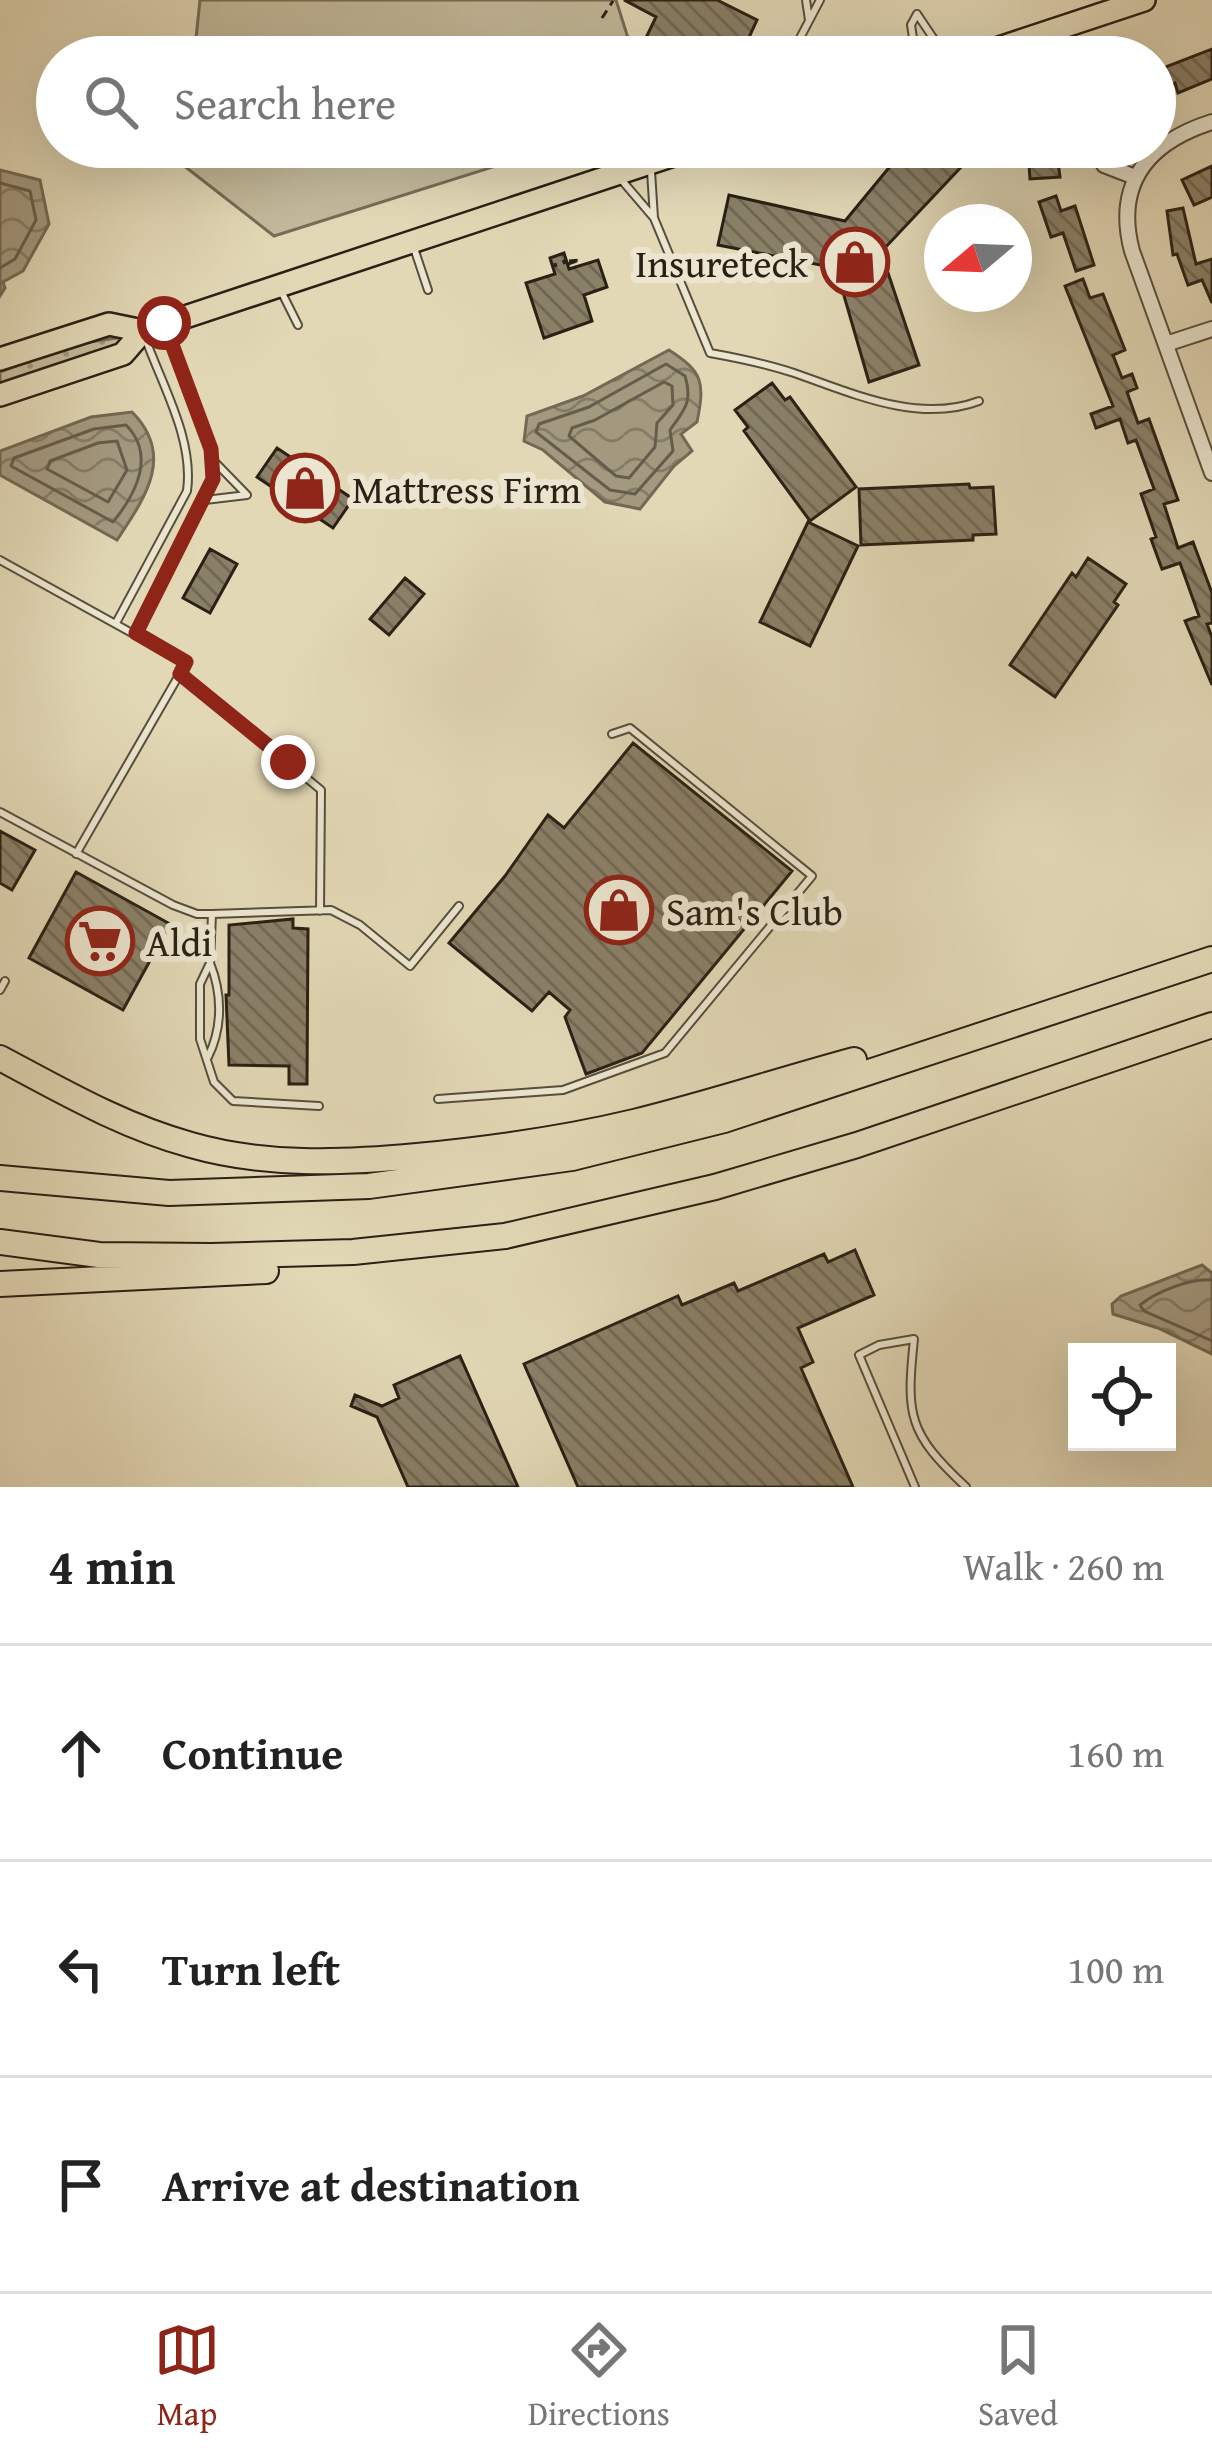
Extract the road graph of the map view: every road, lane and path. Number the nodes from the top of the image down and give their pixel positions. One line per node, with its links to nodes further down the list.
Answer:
1 (806, 0): 6 (lane)
2 (820, 0): 6 (lane)
3 (1144, 0): 10 (main road)
4 (613, 1): 5 (path)
5 (602, 18)
6 (809, 21): 7 (lane)
7 (801, 36)
8 (912, 36): 9 (lane)
9 (932, 36)
10 (1035, 36)
11 (1212, 122): 12 (street)
12 (1176, 136)
13 (636, 168): 17 (main road)
14 (651, 168): 19 (lane)
15 (1112, 168): 18 (street)
16 (1142, 168): 18 (street)
17 (617, 174): 19 (lane); 20 (main road)
18 (1135, 177): 26 (street)
19 (653, 218): 29 (lane)
20 (412, 242): 21 (main road); 22 (lane)
21 (278, 286): 23 (lane); 24 (main road)
22 (428, 290)
23 (298, 325)
24 (154, 327): 27 (main road); 28 (main road); 30 (lane); 34 (lane)
25 (1212, 329): 26 (street)
26 (1166, 344): 31 (street)
27 (0, 359)
28 (0, 395)
29 (979, 401)
30 (212, 459): 32 (lane); 32 (lane)
31 (1212, 473)
32 (205, 500): 35 (lane)
33 (0, 560): 34 (lane)
34 (116, 622): 35 (lane)
35 (136, 633): 36 (lane)
36 (180, 674): 39 (lane); 41 (lane)
37 (612, 734): 51 (lane)
38 (0, 812): 39 (lane)
39 (76, 854): 42 (lane)
40 (459, 906): 41 (lane)
41 (320, 911): 42 (lane)
42 (212, 914): 44 (lane)
43 (1212, 959): 47 (highway)
44 (211, 963): 50 (lane); 50 (lane)
45 (5, 981): 46 (lane)
46 (0, 990)
47 (1048, 1011): 49 (highway); 53 (highway)
48 (1212, 1025): 55 (highway)
49 (0, 1058)
50 (207, 1060): 52 (lane)
51 (438, 1099)
52 (319, 1106)
53 (0, 1178)
54 (0, 1242): 55 (highway)
55 (463, 1242): 56 (highway)
56 (0, 1284)
57 (915, 1487): 58 (lane)
58 (966, 1487)

